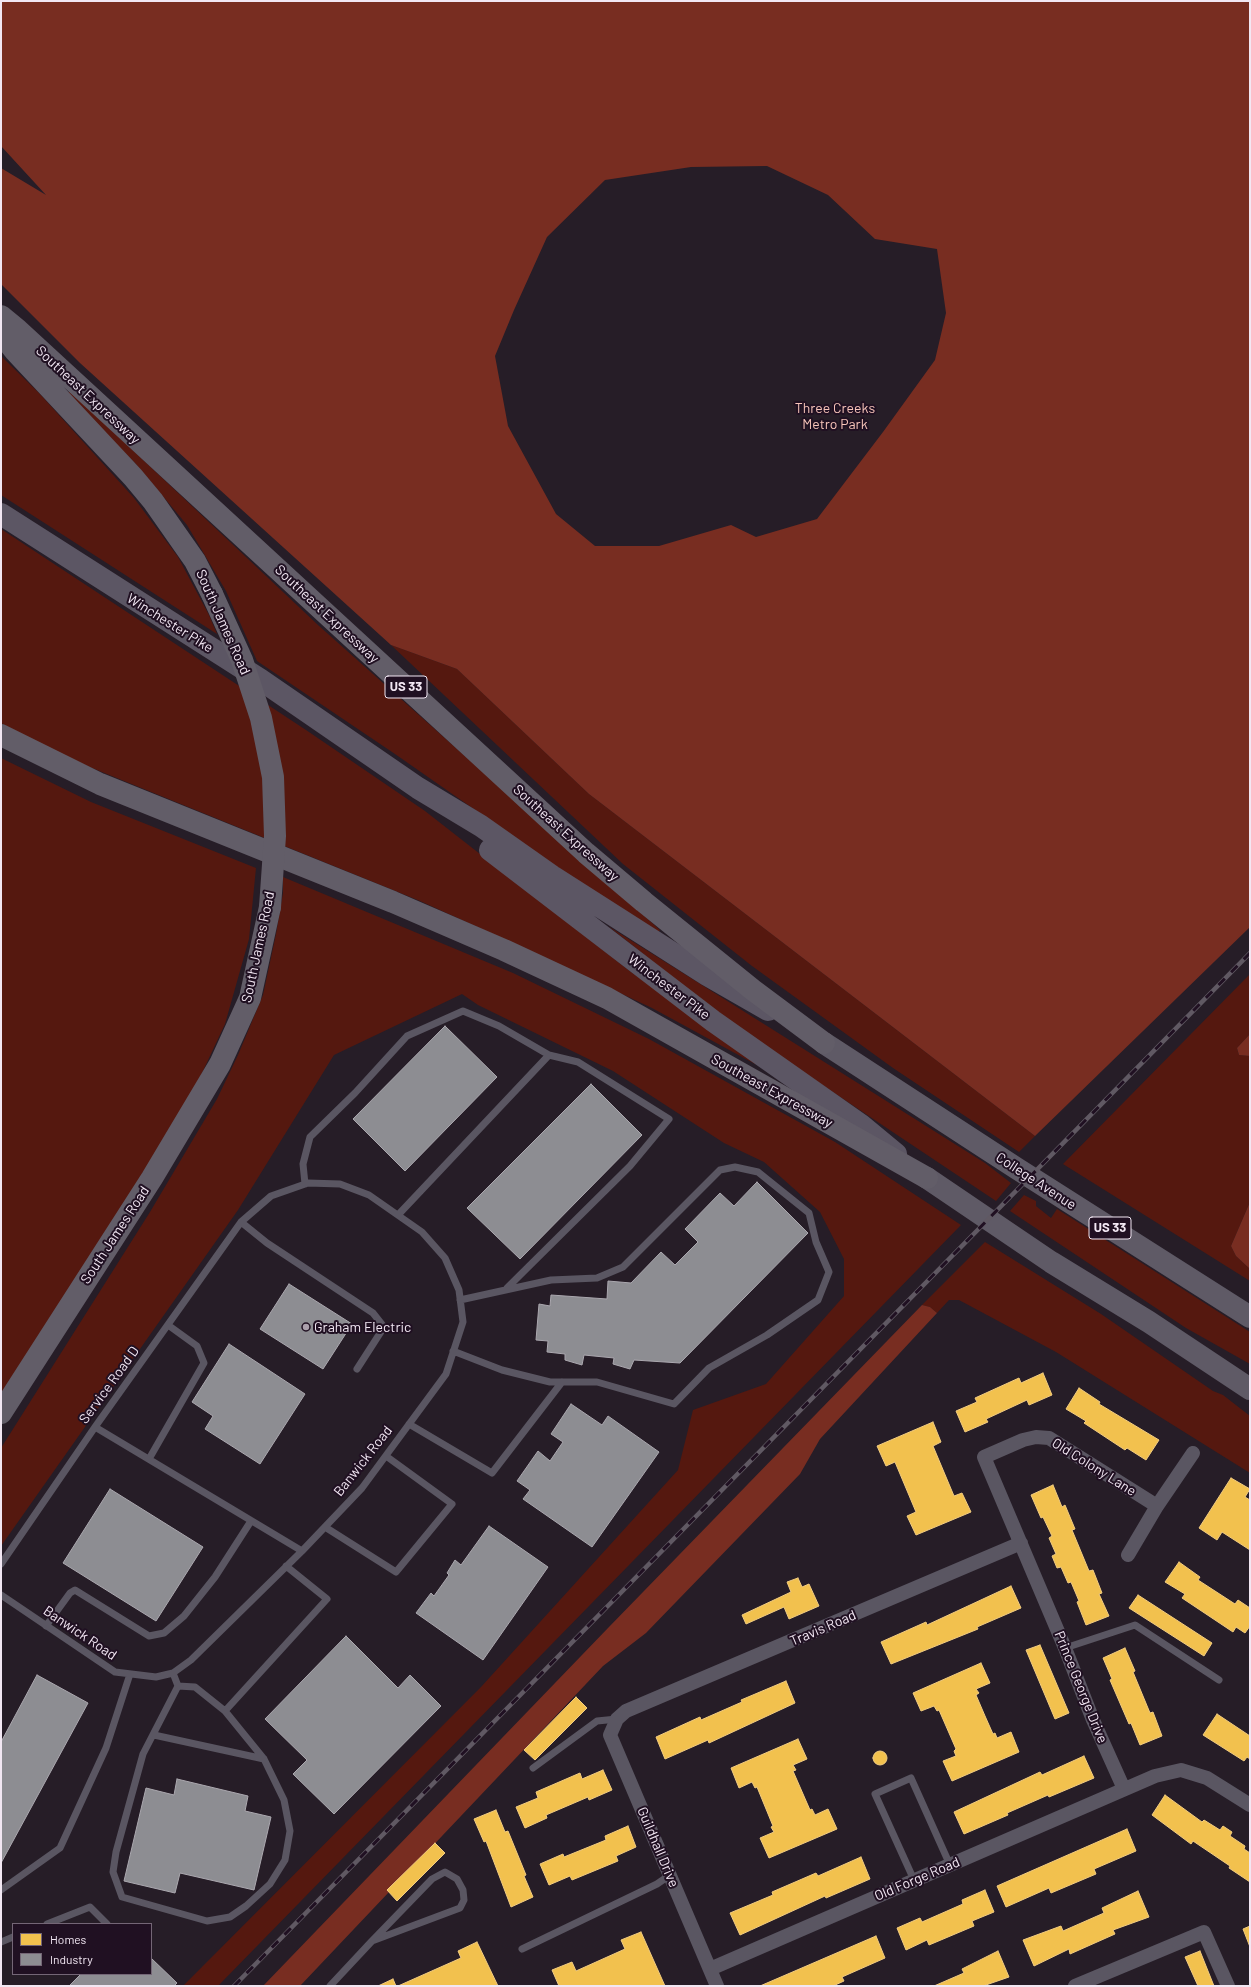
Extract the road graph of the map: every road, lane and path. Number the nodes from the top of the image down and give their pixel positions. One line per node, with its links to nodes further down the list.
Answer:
1 (1, 316): 6 (highway, Southeast Expressway / US 33)
2 (1, 333): 20 (highway, South James Road, bridge)
3 (1, 514): 5 (main road, Winchester Pike)
4 (1, 735): 8 (highway, Southeast Expressway)
5 (418, 788): 6 (main road, Winchester Pike); 8 (main road, Winchester Pike)
6 (824, 1043): 14 (highway, College Avenue / US 33)
7 (549, 1055): 9 (lane); 10 (lane); 12 (lane)
8 (927, 1178): 19 (highway)
9 (305, 1184): 10 (lane, Banwick Road); 11 (lane, Banwick Road)
10 (398, 1215): 13 (lane, Banwick Road)
11 (241, 1222): 15 (lane, Service Road D); 17 (lane)
12 (507, 1289): 13 (lane); 18 (lane)
13 (460, 1300): 16 (lane, Banwick Road)
14 (1250, 1317)
15 (168, 1325): 22 (lane, Service Road D); 26 (lane)
16 (453, 1351): 18 (lane); 21 (lane, Banwick Road)
17 (357, 1369)
18 (562, 1382): 21 (lane)
19 (1248, 1385)
20 (1, 1413)
21 (409, 1424): 24 (lane, Banwick Road)
22 (95, 1427): 26 (lane); 33 (lane, Service Road D)
23 (1193, 1453): 27 (street)
24 (386, 1456): 29 (lane, Banwick Road); 29 (lane)
25 (984, 1457): 27 (street, Old Colony Lane); 30 (street, Prince George Drive)
26 (149, 1459): 28 (lane)
27 (1158, 1506): 32 (street)
28 (251, 1521): 31 (lane); 36 (lane)
29 (325, 1527): 31 (lane, Banwick Road)
30 (1021, 1543): 37 (street, Prince George Drive); 43 (street, Travis Road)
31 (302, 1551): 34 (lane, Banwick Road)
32 (1128, 1555)
33 (1, 1564)
34 (286, 1566): 38 (lane, Banwick Road); 42 (lane)
35 (1, 1595): 36 (lane, Banwick Road)
36 (46, 1626): 39 (lane, Banwick Road)
37 (1065, 1648): 40 (lane); 47 (street, Prince George Drive)
38 (173, 1673): 39 (lane, Banwick Road); 41 (lane)
39 (130, 1674): 52 (lane)
40 (1219, 1680)
41 (178, 1686): 42 (lane); 44 (lane)
42 (225, 1712): 45 (lane)
43 (621, 1715): 46 (lane); 50 (street, Guildhall Drive)
44 (154, 1735): 45 (lane); 45 (lane)
45 (264, 1759)
46 (533, 1768)
47 (1124, 1790): 48 (street); 49 (street, Old Forge Road)
48 (1250, 1805)
49 (950, 1865): 51 (street, Old Forge Road); 51 (lane)
50 (670, 1875): 58 (lane); 59 (street, Guildhall Drive)
51 (914, 1880): 59 (street, Old Forge Road)
52 (1, 1890)
53 (50, 1923): 54 (lane)
54 (106, 1923)
55 (12, 1937): 57 (lane)
56 (372, 1941): 56 (lane); 60 (lane)
57 (1, 1942)
58 (522, 1949)
59 (710, 1969): 61 (street, Guildhall Drive)
60 (330, 1986)
61 (718, 1986)
62 (1075, 1986): 63 (street)
63 (1228, 1986)

